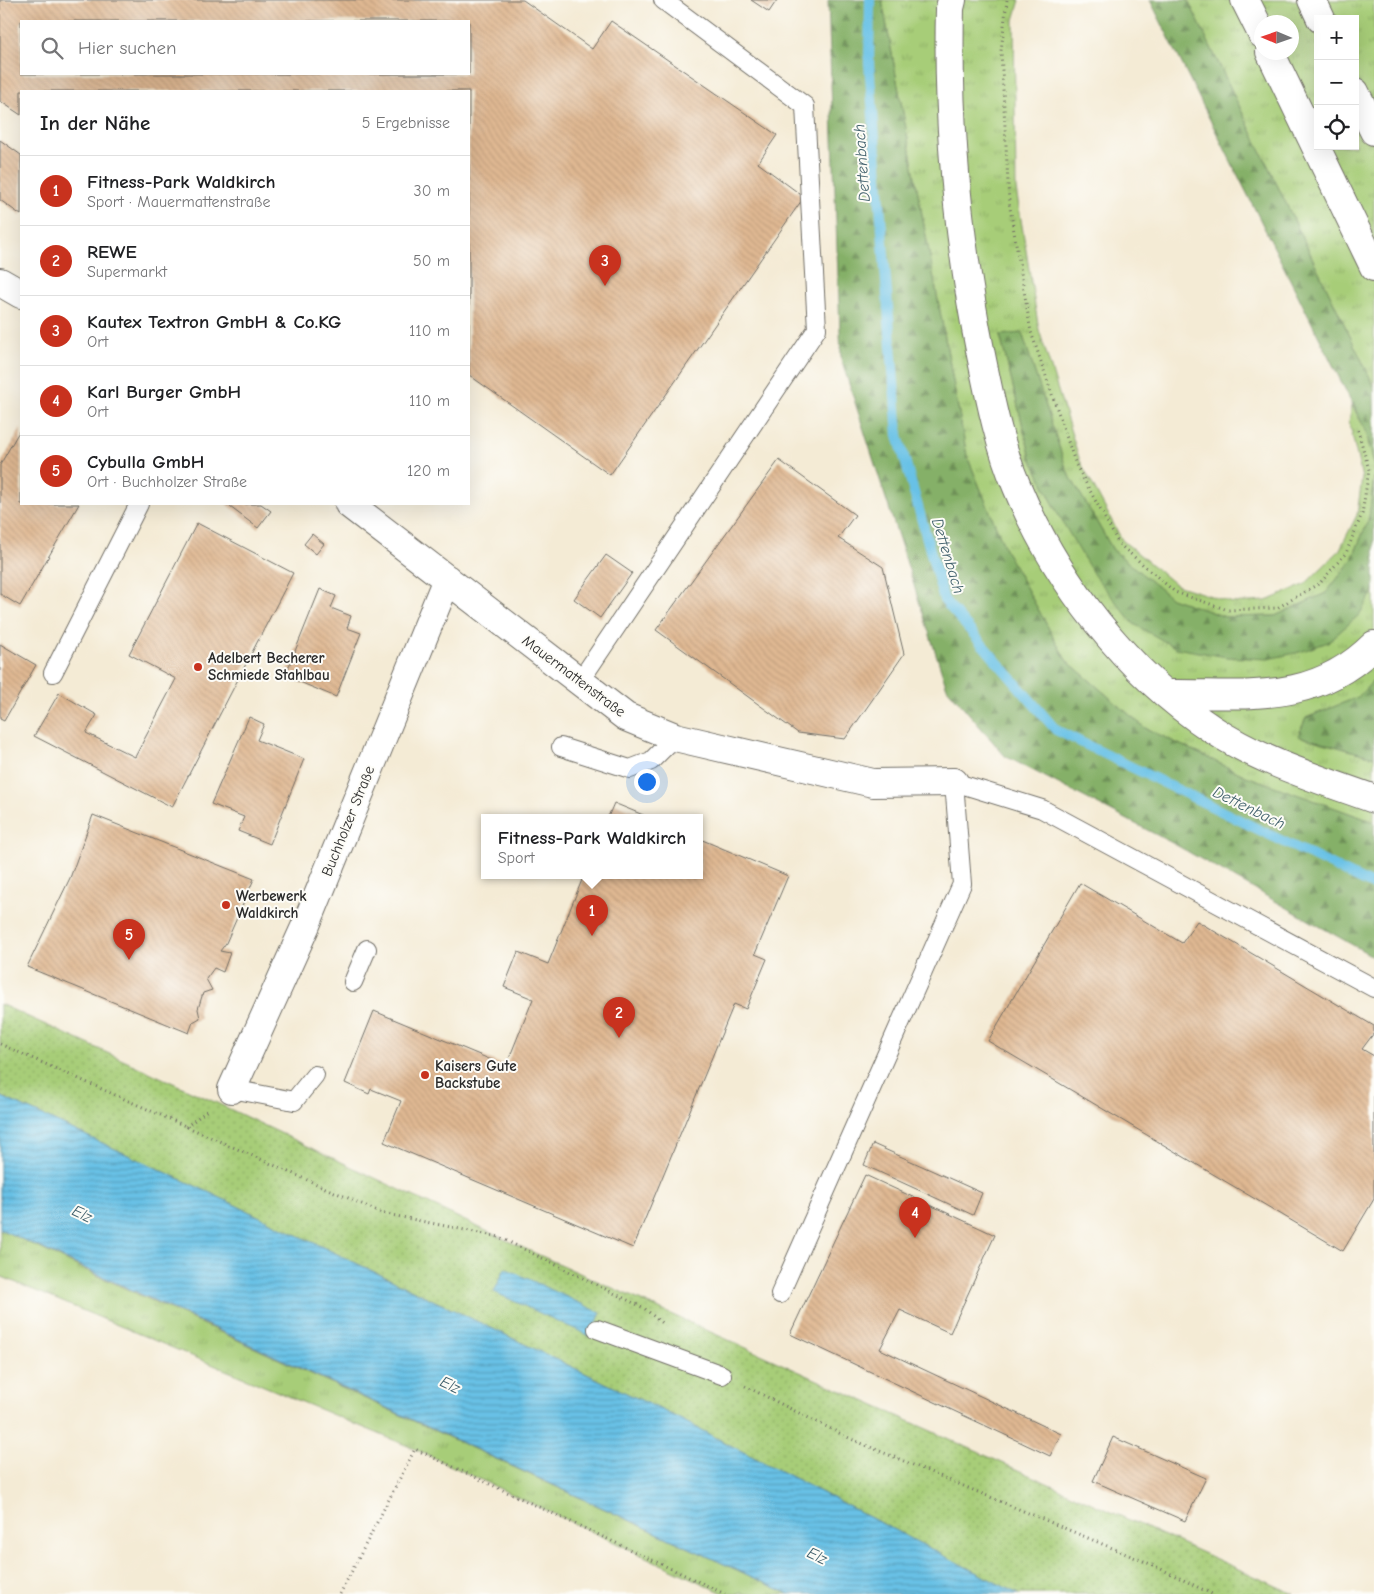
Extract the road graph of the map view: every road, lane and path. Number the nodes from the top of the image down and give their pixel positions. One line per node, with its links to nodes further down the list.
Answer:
1 (663, 0): 18 (lane)
2 (1007, 0): 12 (path)
3 (1245, 0): 7 (main road)
4 (1312, 0): 6 (main road)
5 (949, 3): 19 (main road)
6 (1319, 15)
7 (1254, 18)
8 (1274, 60): 11 (main road)
9 (1359, 100): 10 (main road)
10 (1374, 131)
11 (1374, 267)
12 (1358, 427)
13 (138, 505): 17 (lane)
14 (350, 505): 15 (main road, Mauermattenstraße)
15 (447, 579): 18 (main road, Mauermattenstraße); 29 (main road, Buchholzer Straße)
16 (1374, 645): 19 (main road)
17 (53, 673)
18 (580, 681): 20 (main road, Mauermattenstraße)
19 (1168, 694): 23 (main road)
20 (675, 736): 21 (lane); 22 (main road, Mauermattenstraße)
21 (561, 747)
22 (954, 782): 26 (lane); 31 (lane)
23 (1374, 799)
24 (367, 949): 25 (lane)
25 (353, 982)
26 (1374, 988)
27 (0, 1044): 30 (path)
28 (315, 1074): 29 (lane)
29 (232, 1089)
30 (186, 1127)
31 (780, 1294)
32 (597, 1329): 33 (lane)
33 (722, 1375)
34 (340, 1594): 35 (path)
35 (725, 1594)

